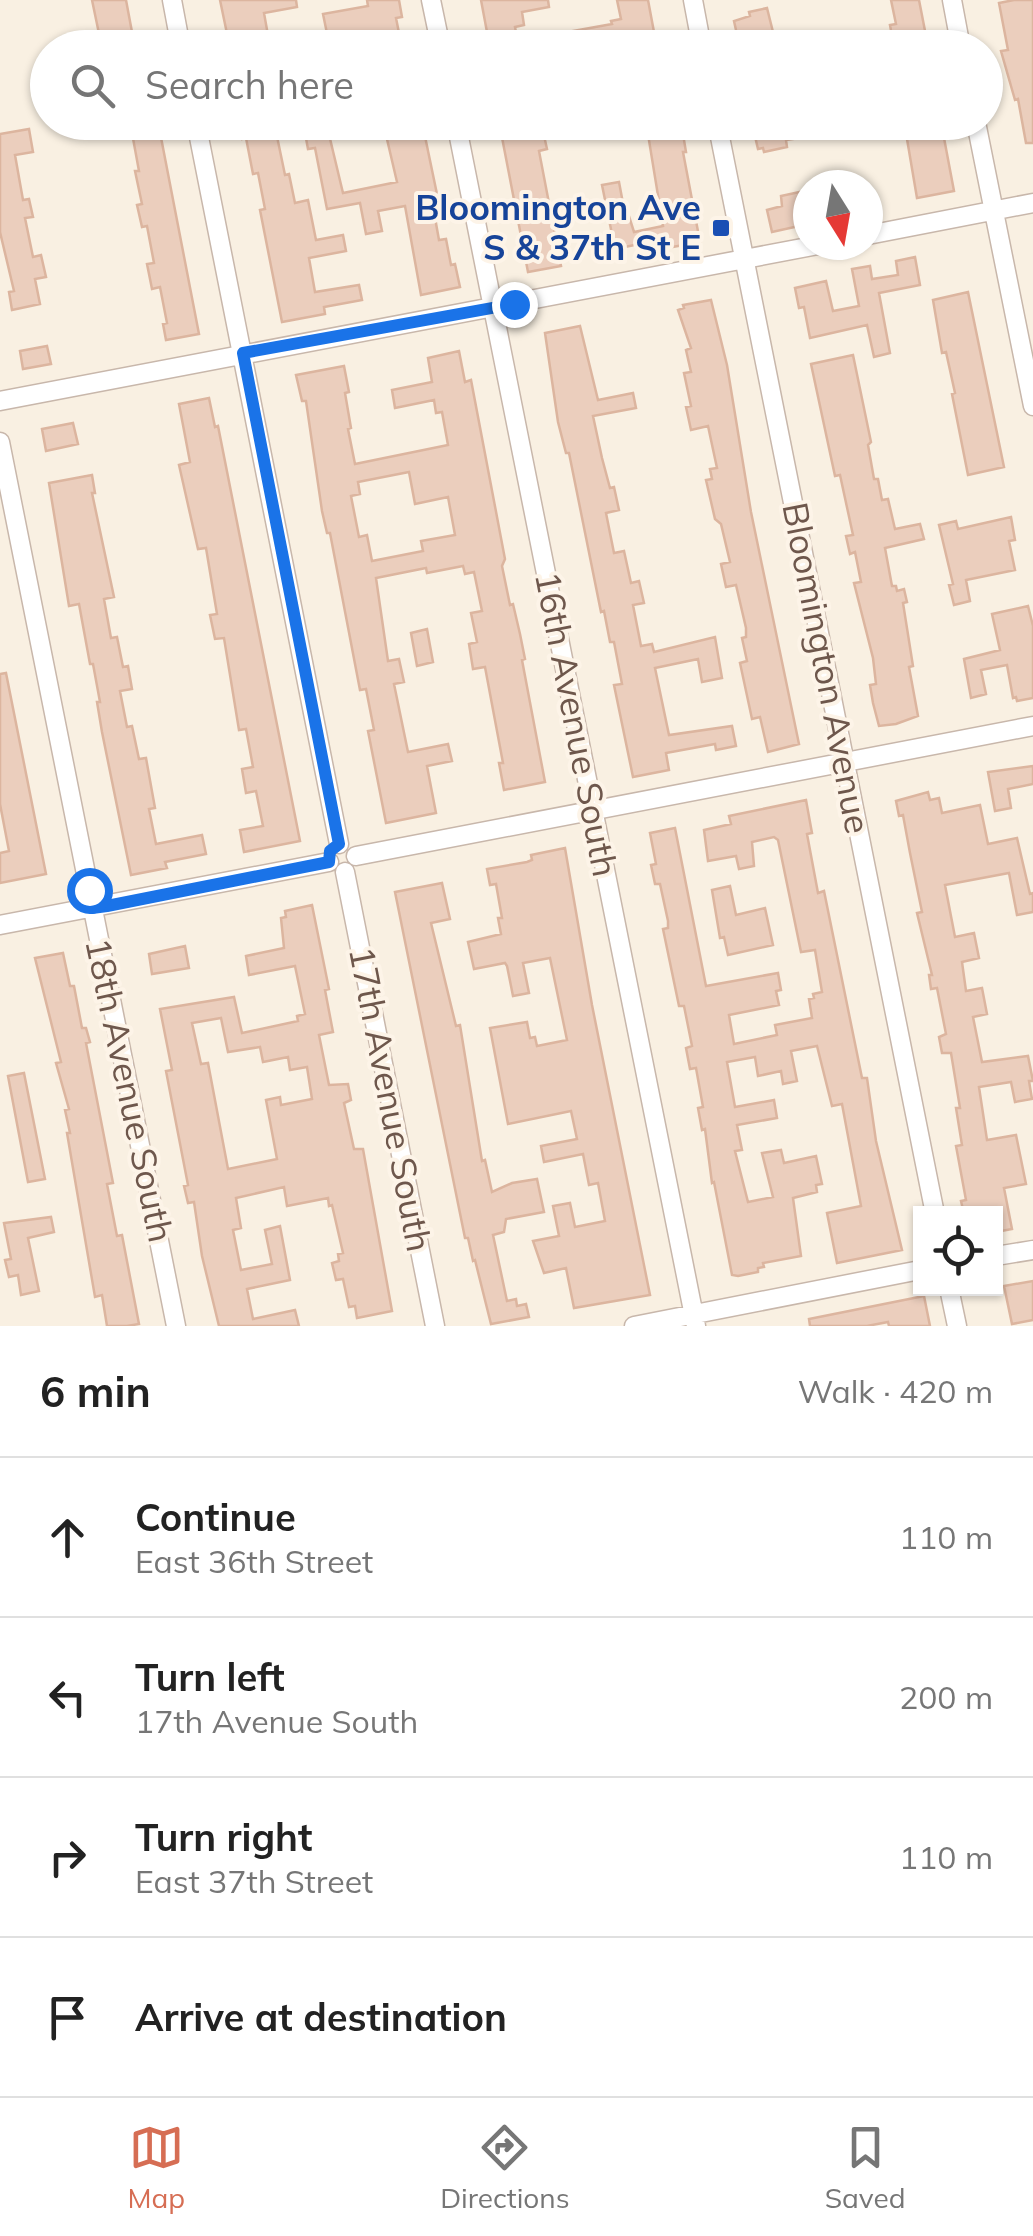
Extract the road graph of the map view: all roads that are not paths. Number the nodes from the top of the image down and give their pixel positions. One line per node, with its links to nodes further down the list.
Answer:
1 (172, 0): 5 (street)
2 (432, 0): 6 (street)
3 (692, 0): 7 (street)
4 (952, 0): 8 (street)
5 (178, 30)
6 (438, 30)
7 (698, 30)
8 (958, 30)
9 (200, 140): 19 (street)
10 (460, 140): 18 (street, 16th Avenue South)
11 (721, 140): 17 (street, Bloomington Avenue)
12 (980, 140): 14 (street)
13 (1033, 203): 14 (street)
14 (994, 211): 15 (street); 21 (street)
15 (883, 232)
16 (793, 250): 17 (street)
17 (744, 260): 18 (street); 24 (street, Bloomington Avenue)
18 (493, 308): 19 (street); 25 (street, 16th Avenue South)
19 (243, 353): 20 (street); 26 (street)
20 (0, 401)
21 (1033, 406)
22 (0, 442): 27 (street, 18th Avenue South)
23 (1033, 726): 24 (street)
24 (844, 761): 25 (street); 29 (street, Bloomington Avenue)
25 (593, 812): 26 (street); 34 (street, 16th Avenue South)
26 (343, 863): 27 (street); 36 (street, 17th Avenue South)
27 (92, 908): 28 (street); 35 (street, 18th Avenue South)
28 (0, 925)
29 (933, 1206)
30 (1033, 1250): 31 (street)
31 (1003, 1255)
32 (913, 1272): 34 (street)
33 (951, 1296): 38 (street)
34 (695, 1320): 37 (street)
35 (176, 1326)
36 (434, 1326)
37 (634, 1326)
38 (957, 1326)

